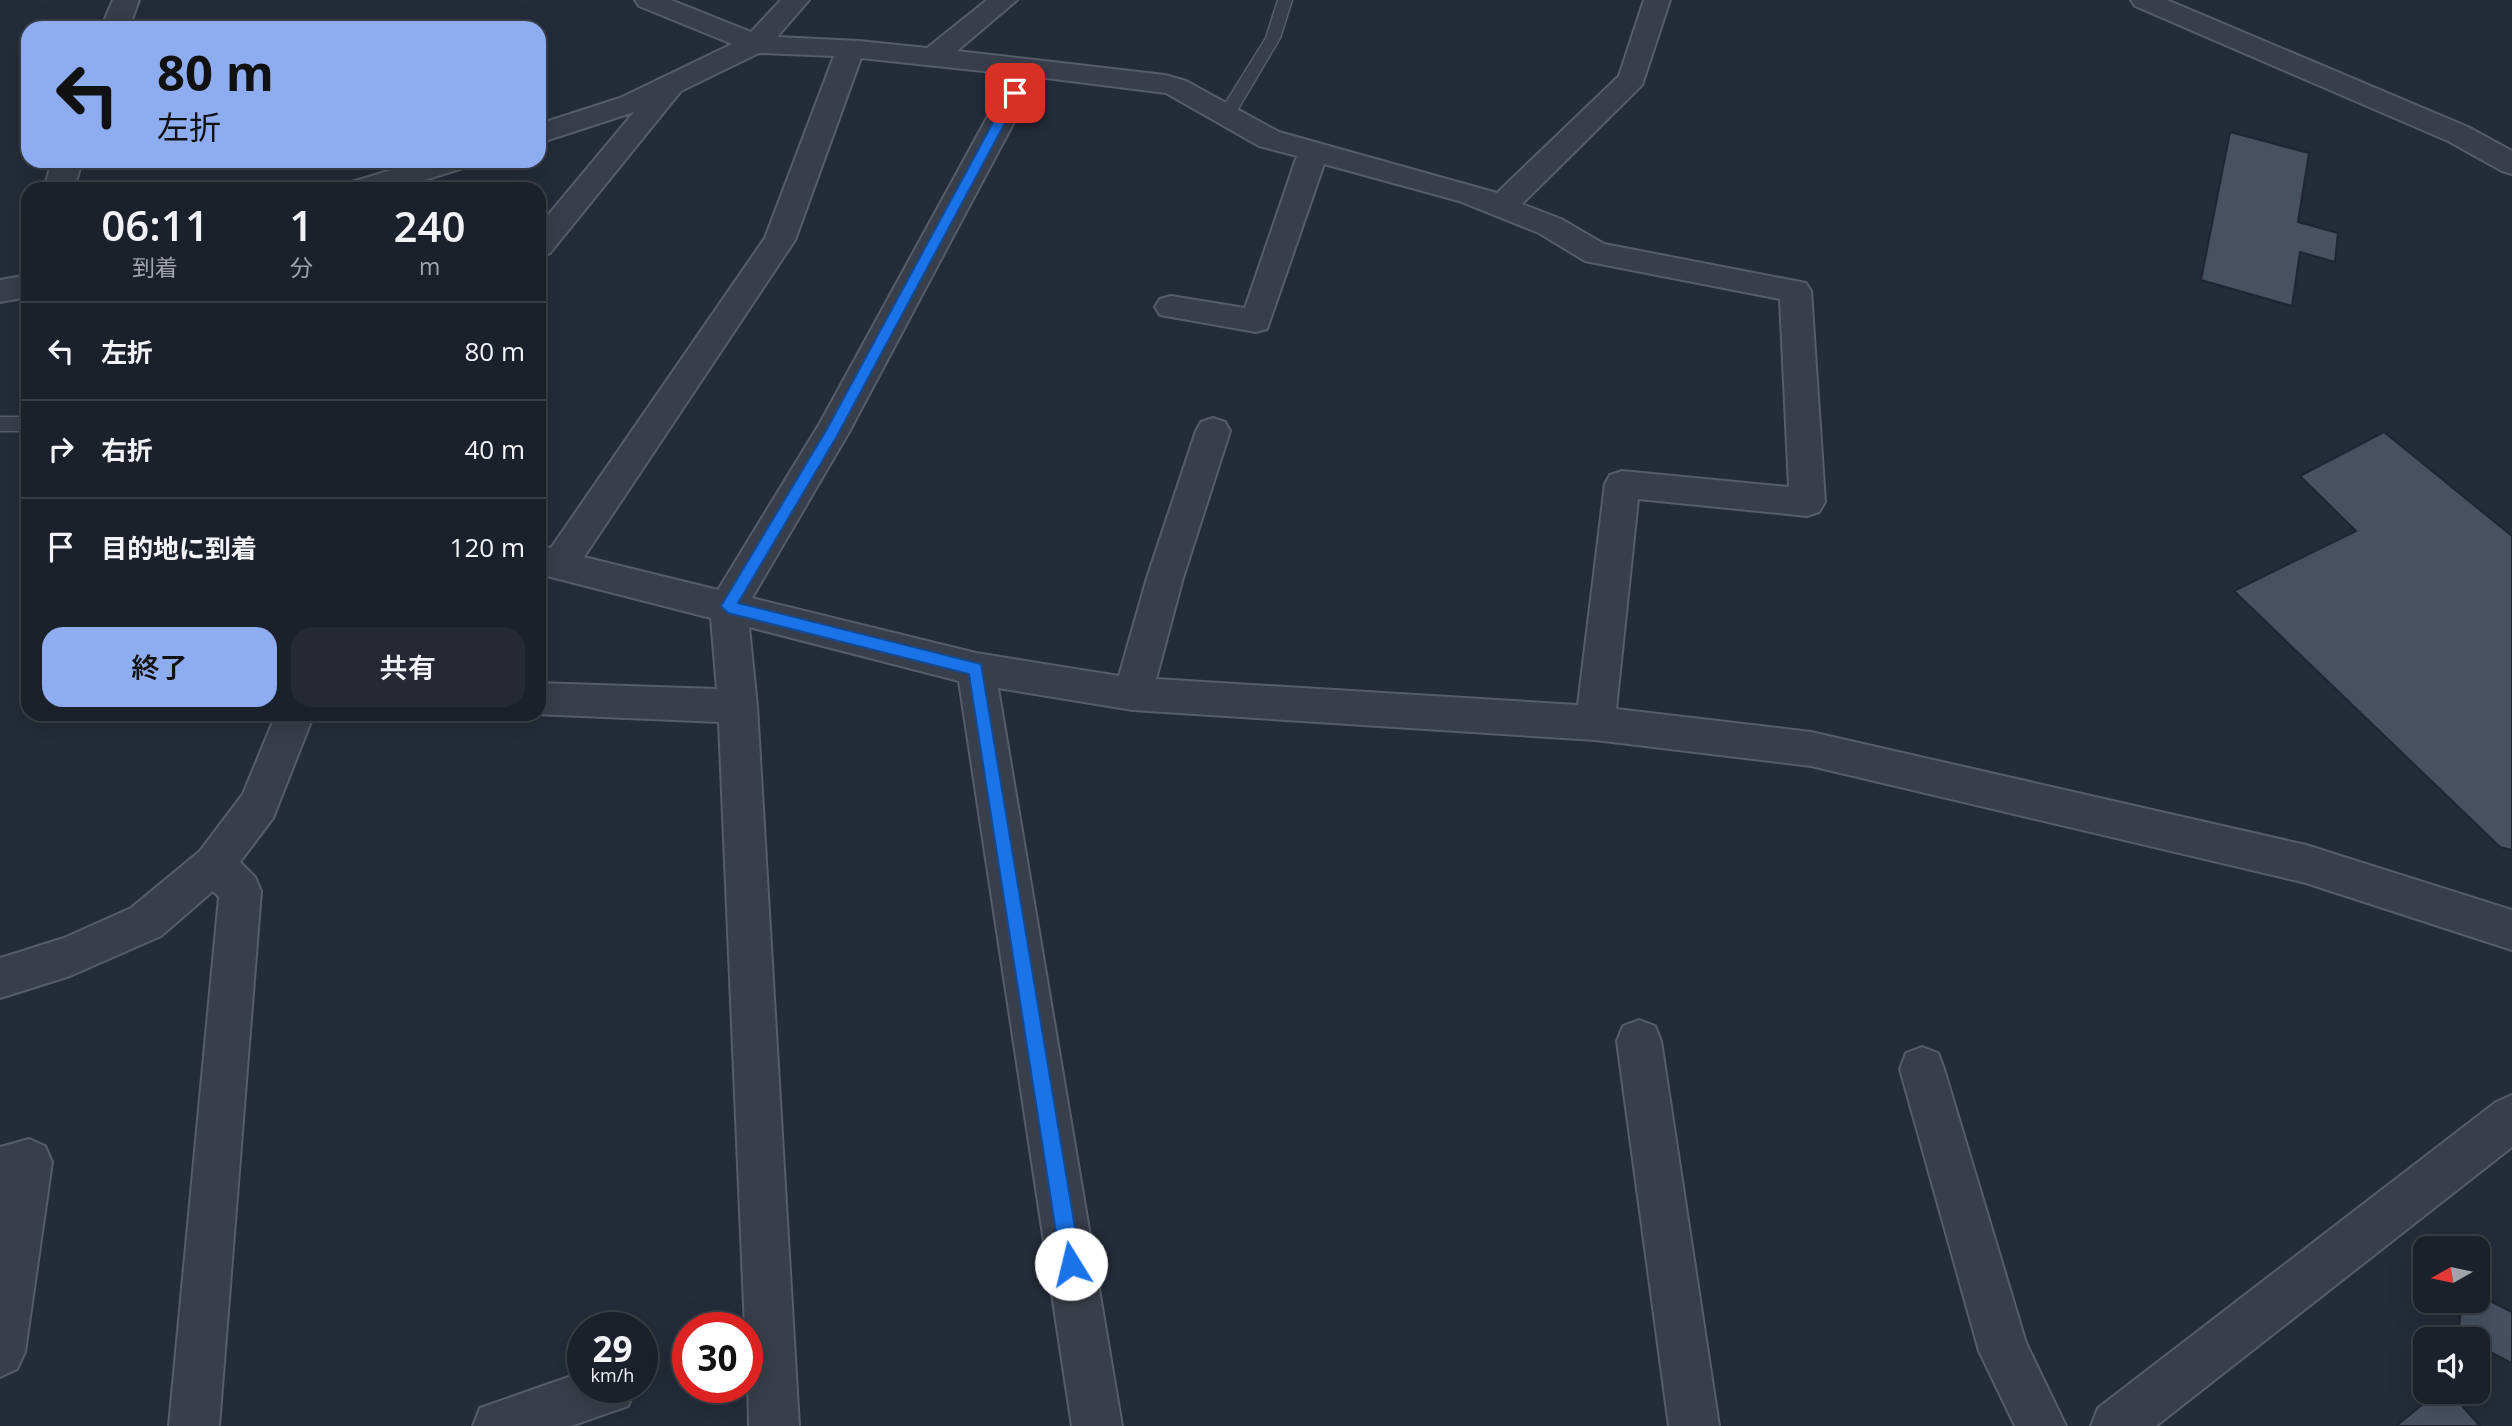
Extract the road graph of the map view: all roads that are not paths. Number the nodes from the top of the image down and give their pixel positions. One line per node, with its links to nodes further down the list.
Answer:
1 (126, 0): 8 (street)
2 (649, 0): 9 (street)
3 (796, 0): 9 (street)
4 (1004, 0): 11 (street)
5 (1285, 0): 14 (lane)
6 (1657, 0): 20 (street)
7 (2144, 0): 17 (street)
8 (118, 21)
9 (755, 44): 10 (street); 13 (street)
10 (850, 48): 11 (street); 28 (street)
11 (931, 58): 12 (street)
12 (1028, 69): 14 (street); 29 (street)
13 (674, 83): 15 (street); 21 (street)
14 (1226, 115): 16 (street)
15 (546, 132)
16 (1313, 151): 20 (street); 24 (street)
17 (2512, 164)
18 (430, 168): 19 (street)
19 (386, 182)
20 (1501, 207): 35 (street)
21 (546, 238)
22 (21, 287): 23 (street)
23 (0, 291)
24 (1171, 307)
25 (0, 424): 26 (lane)
26 (21, 424)
27 (1213, 431): 31 (street)
28 (549, 562): 29 (street)
29 (728, 606): 30 (street); 33 (street)
30 (976, 669): 31 (street); 48 (street)
31 (1133, 694): 35 (street)
32 (546, 699): 33 (street)
33 (738, 706): 47 (street)
34 (292, 721): 36 (street)
35 (1595, 723): 37 (street)
36 (214, 864): 38 (street); 45 (street)
37 (2512, 930)
38 (0, 978)
39 (1639, 1041): 49 (street)
40 (1922, 1069): 50 (street)
41 (2512, 1118): 51 (street)
42 (0, 1170): 43 (street)
43 (0, 1352)
44 (567, 1403): 46 (street)
45 (194, 1426)
46 (498, 1426)
47 (774, 1426)
48 (1097, 1426)
49 (1694, 1426)
50 (2041, 1426)
51 (2116, 1426)

